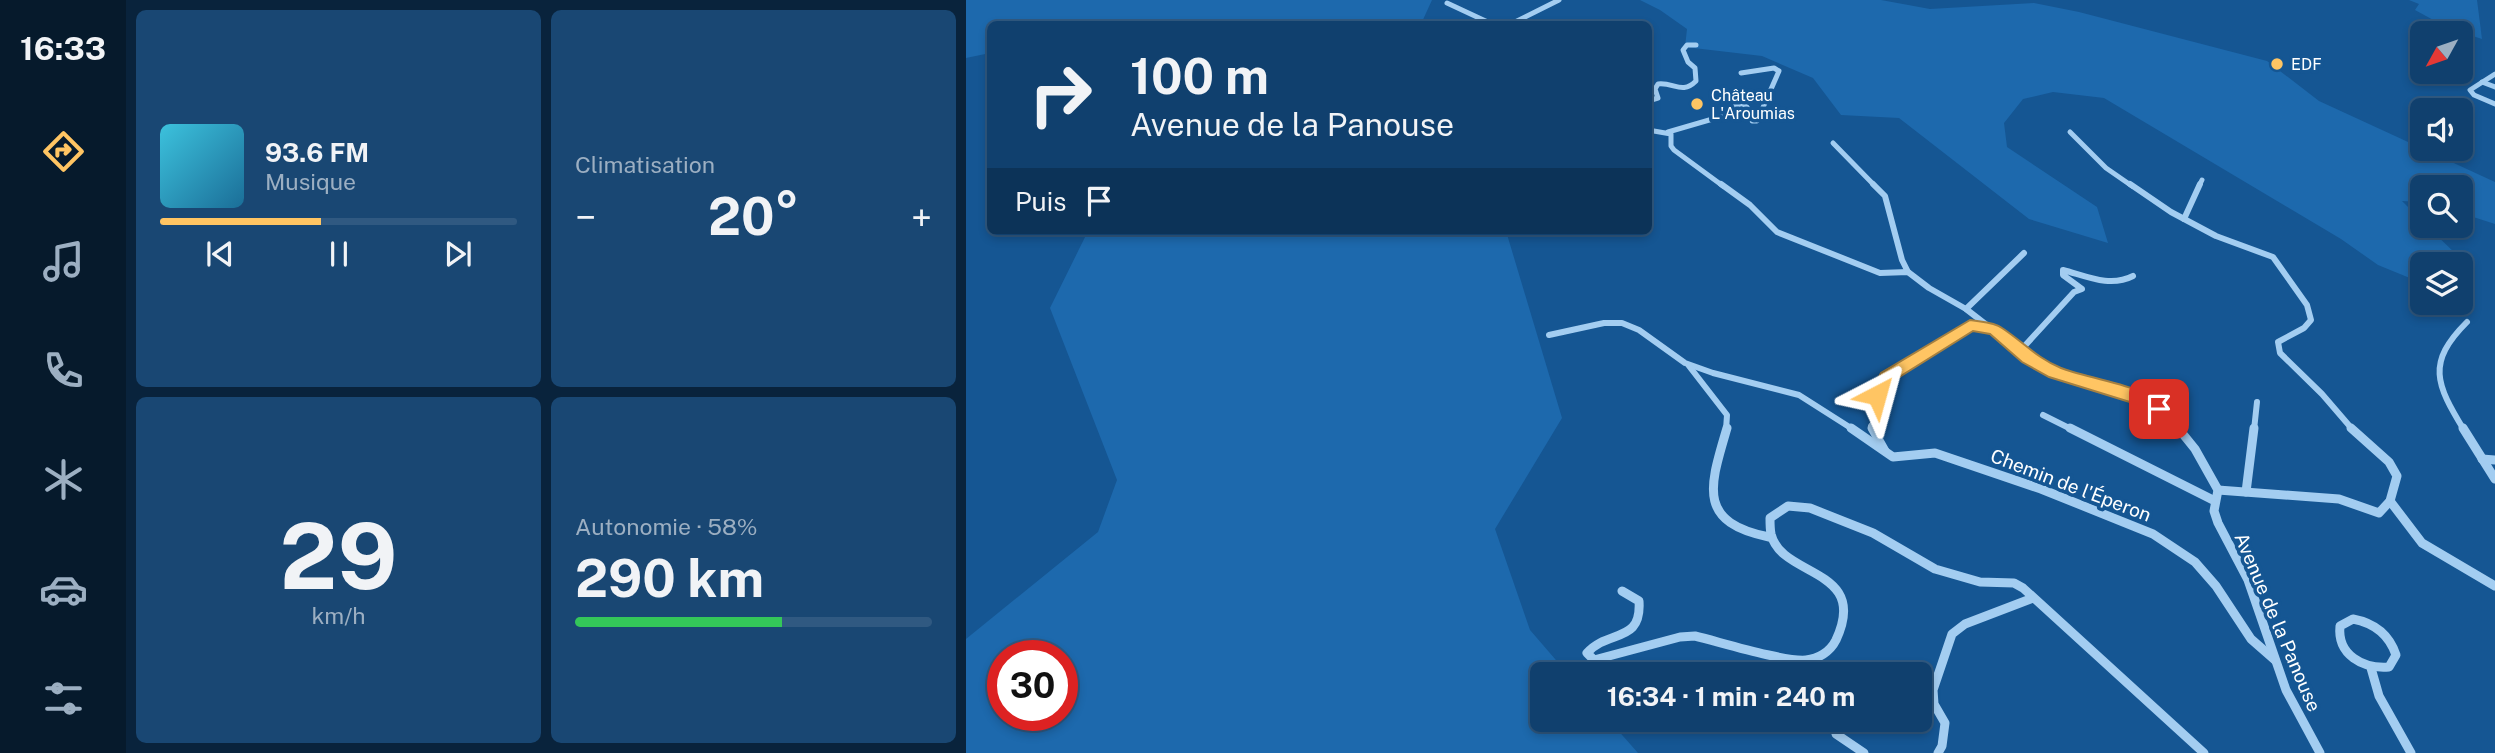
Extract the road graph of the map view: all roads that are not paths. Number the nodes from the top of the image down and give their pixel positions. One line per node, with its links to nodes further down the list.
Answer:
1 (1559, 0): 4 (street)
2 (1447, 3): 3 (street)
3 (1486, 21)
4 (1517, 21)
5 (1696, 45): 10 (street)
6 (1741, 73): 13 (street)
7 (2495, 74): 8 (street)
8 (2482, 82): 9 (street); 11 (street)
9 (2495, 87)
10 (1652, 100)
11 (2495, 104)
12 (1652, 130): 13 (street)
13 (1668, 132): 19 (street)
14 (2070, 132): 17 (street)
15 (1833, 143): 19 (street)
16 (2202, 180): 17 (street)
17 (2184, 219): 36 (street)
18 (2024, 253): 21 (street)
19 (1908, 272): 21 (street)
20 (2133, 276): 25 (street)
21 (1966, 309): 23 (street)
22 (2468, 322): 30 (street)
23 (1995, 330): 25 (street); 29 (street)
24 (1549, 335): 26 (street)
25 (2020, 351): 33 (street)
26 (1688, 365): 29 (street); 37 (street)
27 (2257, 402): 34 (street)
28 (2043, 415): 35 (street)
29 (1886, 453): 41 (street, Chemin de l'Éperon)
30 (2482, 459): 31 (street); 32 (street)
31 (2495, 460)
32 (2495, 480)
33 (2218, 490): 34 (street); 35 (street)
34 (2246, 492): 36 (street)
35 (2215, 501): 41 (street, Avenue de la Panouse)
36 (2390, 501): 38 (street)
37 (1769, 537): 39 (street); 40 (street)
38 (2495, 586)
39 (1622, 592)
40 (2033, 598): 45 (street); 46 (street)
41 (2275, 661): 47 (street, Avenue de la Panouse)
42 (2371, 668): 42 (street); 48 (street)
43 (1836, 734): 44 (street)
44 (1864, 753)
45 (1937, 753)
46 (2204, 753)
47 (2320, 753)
48 (2412, 753)

